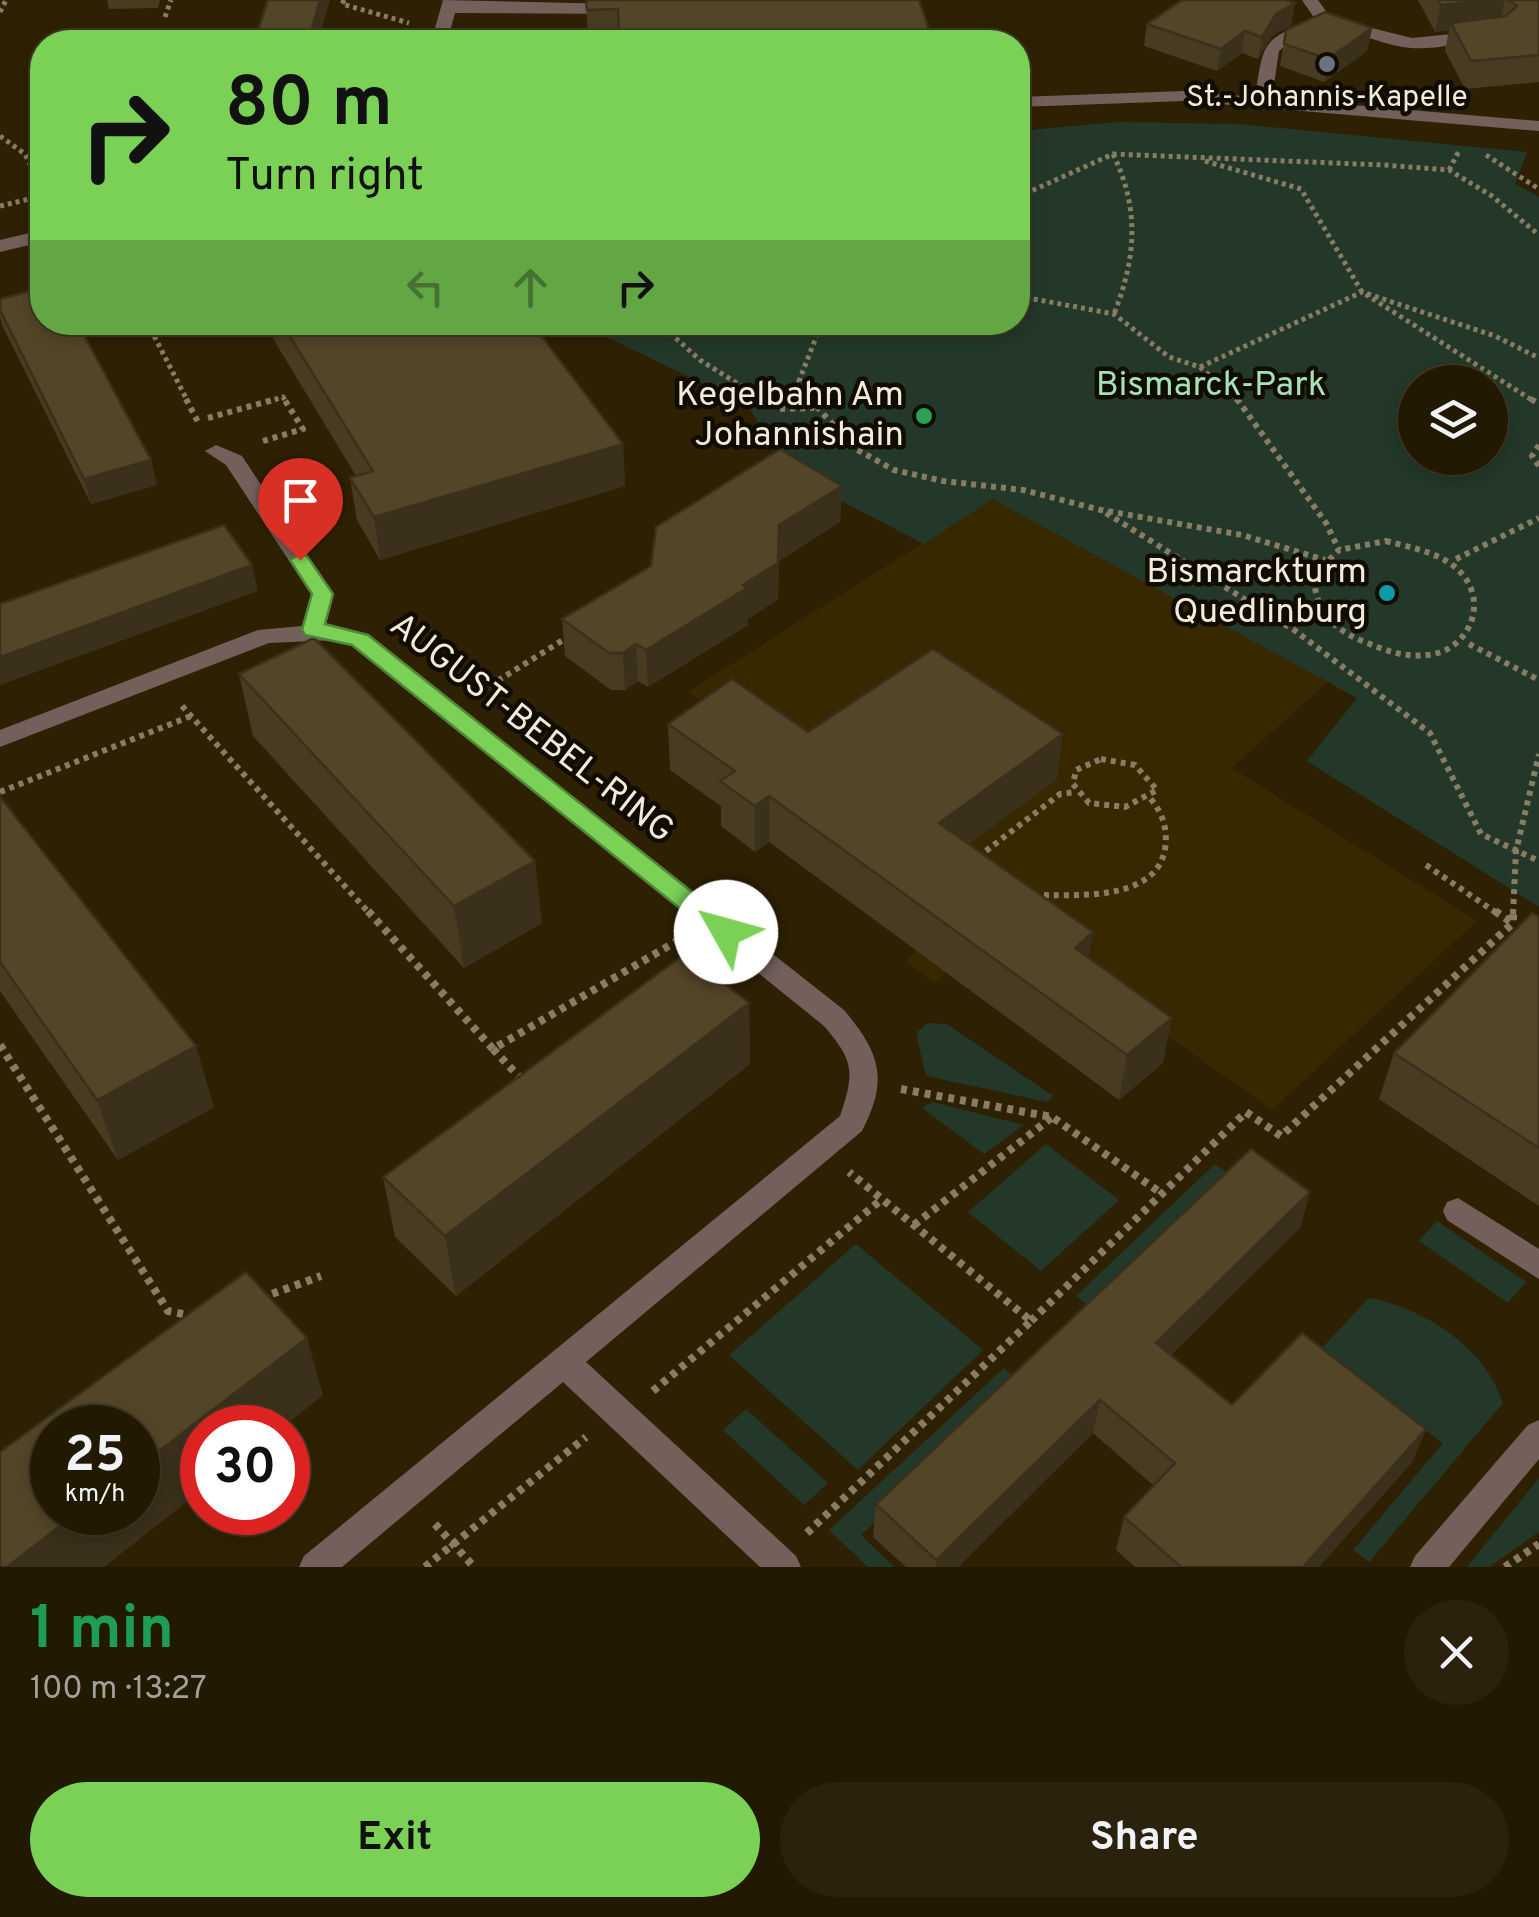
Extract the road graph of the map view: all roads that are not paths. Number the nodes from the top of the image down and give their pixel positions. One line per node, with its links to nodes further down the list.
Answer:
1 (1310, 0): 4 (street)
2 (450, 4): 3 (street); 5 (street)
3 (646, 8)
4 (1324, 21): 6 (street); 8 (street)
5 (443, 30)
6 (1499, 34)
7 (1030, 102): 8 (street)
8 (1264, 102): 9 (street)
9 (1539, 126)
10 (30, 239): 11 (street)
11 (0, 246)
12 (216, 450): 13 (street)
13 (313, 630): 14 (street, AUGUST-BEBEL-RING); 17 (street, AUGUST-BEBEL-RING)
14 (0, 739)
15 (1458, 1212): 16 (street)
16 (1539, 1266)
17 (565, 1364): 19 (street); 20 (street)
18 (1539, 1434): 21 (street)
19 (780, 1564)
20 (316, 1567)
21 (1428, 1567)

